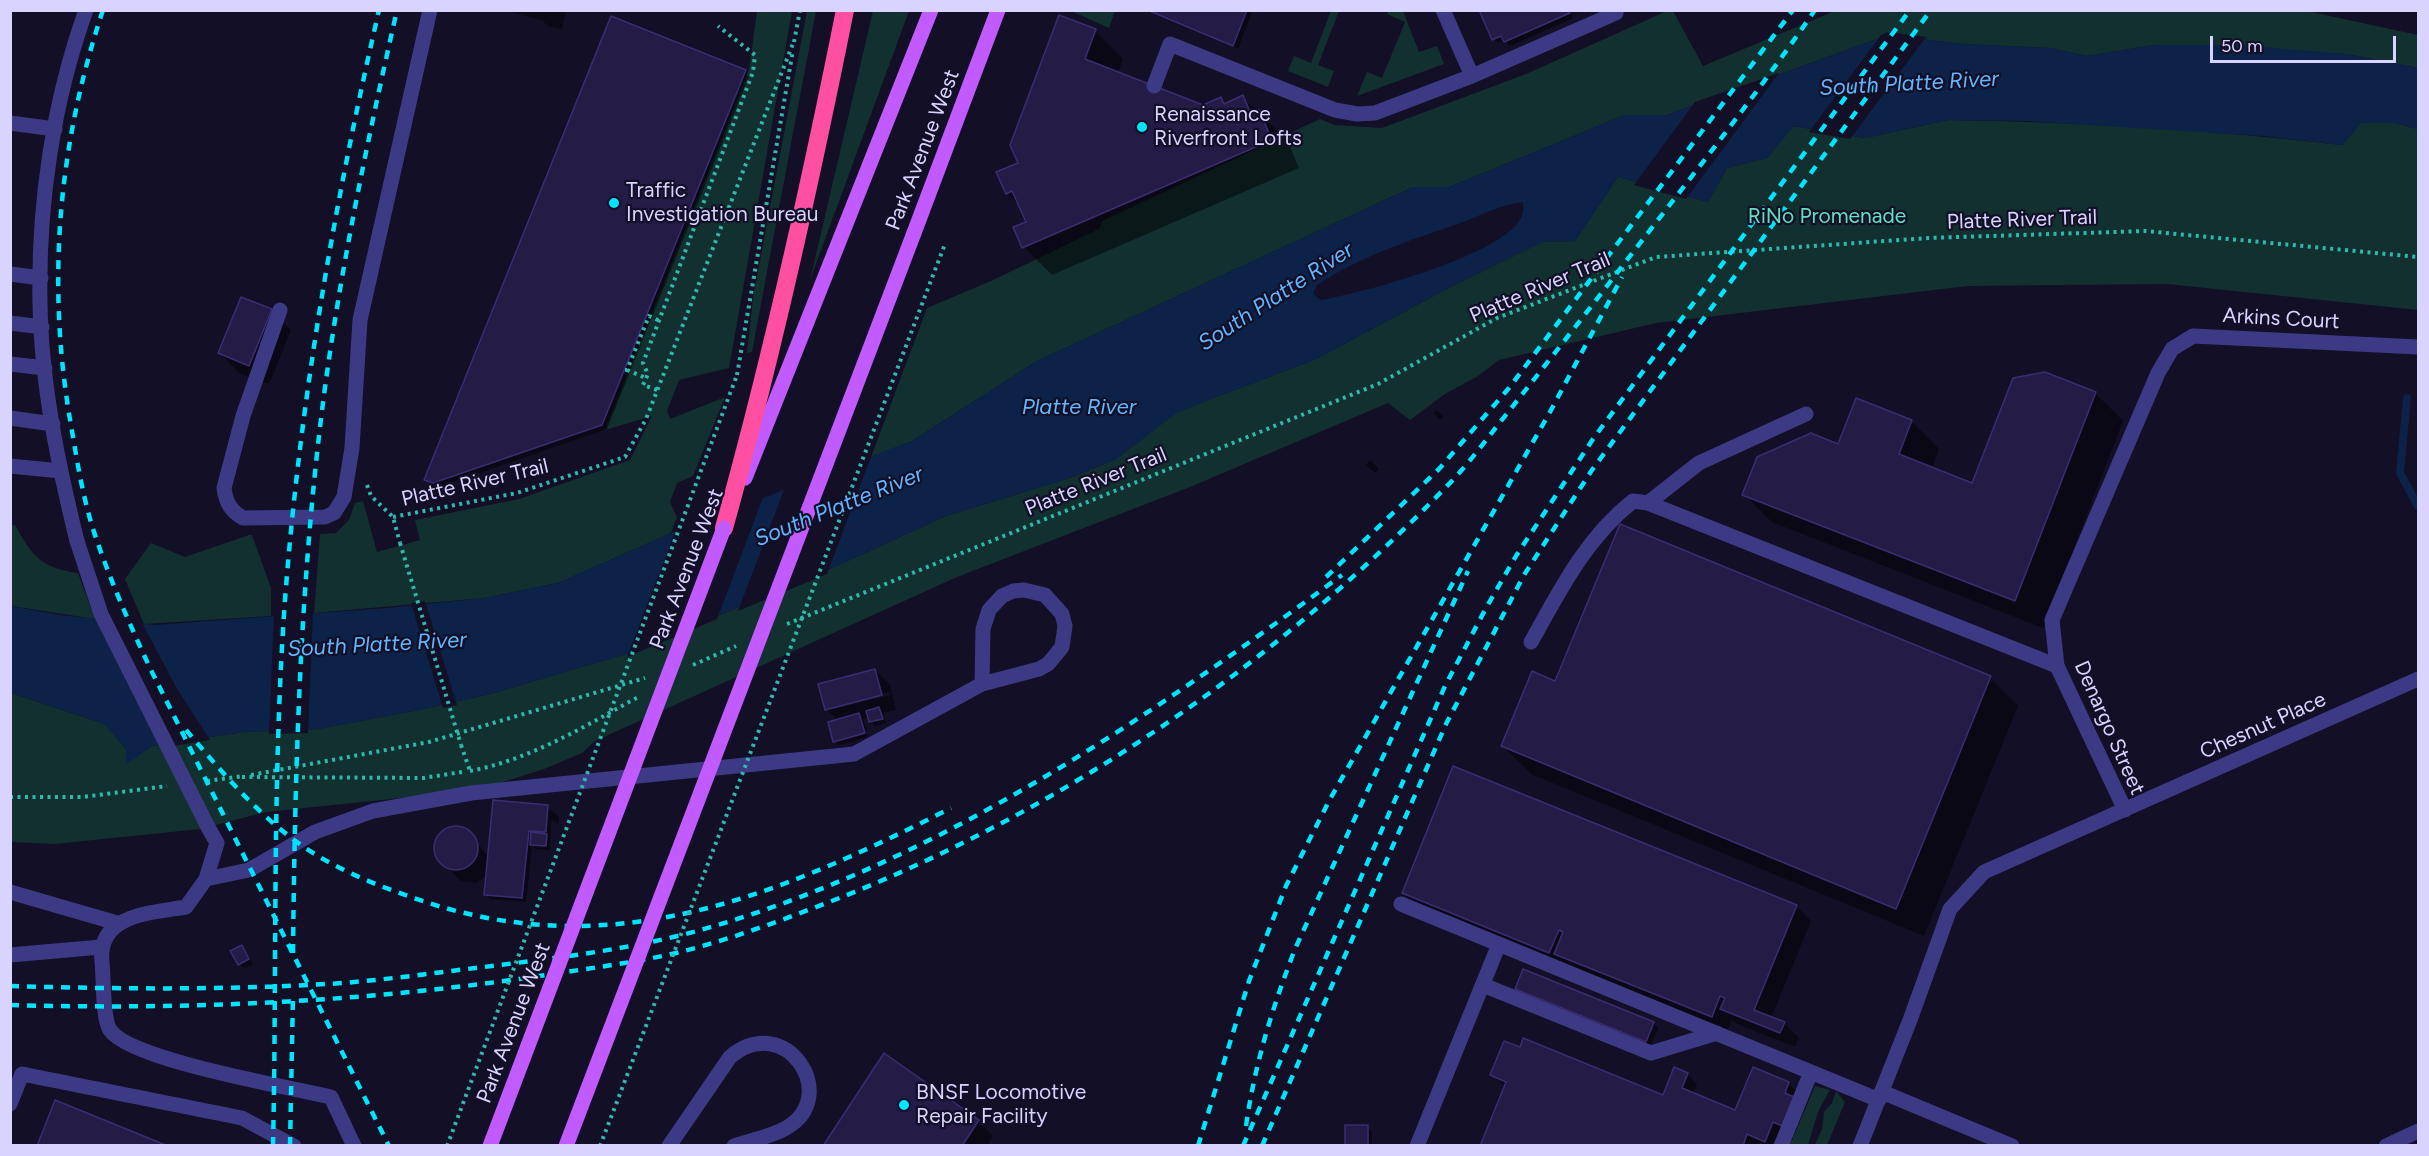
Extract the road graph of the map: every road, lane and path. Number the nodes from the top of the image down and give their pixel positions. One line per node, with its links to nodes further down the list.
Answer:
1 (86, 10): 14 (street)
2 (430, 10): 32 (street)
3 (800, 10): 10 (path)
4 (845, 10): 37 (highway)
5 (931, 10): 37 (main road, Park Avenue West)
6 (998, 10): 70 (main road, Park Avenue West, bridge)
7 (1443, 10): 11 (street)
8 (1615, 10): 11 (street)
9 (718, 26): 20 (path)
10 (794, 41): 28 (path, Platte River Trail); 68 (path, bridge)
11 (1472, 76): 12 (street)
12 (1154, 86)
13 (10, 123): 14 (street)
14 (55, 129): 18 (street)
15 (945, 244): 71 (path, bridge)
16 (2418, 257): 38 (path, Platte River Trail)
17 (10, 274): 18 (street)
18 (41, 278): 22 (street)
19 (280, 310): 32 (street)
20 (660, 321): 27 (path); 27 (path)
21 (10, 323): 22 (street)
22 (42, 327): 25 (street)
23 (2418, 347): 26 (street, Arkins Court)
24 (10, 364): 25 (street)
25 (45, 368): 31 (street)
26 (2158, 373): 42 (street, Denargo Street)
27 (646, 378): 28 (path)
28 (657, 390): 36 (path, Platte River Trail)
29 (1806, 414): 35 (street)
30 (10, 418): 31 (street)
31 (53, 424): 34 (street)
32 (352, 448): 36 (path)
33 (10, 466): 34 (street)
34 (61, 471): 53 (street, bridge)
35 (1648, 503): 39 (street); 42 (street)
36 (393, 517): 47 (path, Platte River Trail, bridge)
37 (724, 528): 69 (main road, Park Avenue West, bridge)
38 (783, 626)
39 (1531, 642)
40 (742, 644): 41 (path)
41 (690, 666)
42 (2057, 666): 52 (street, Denargo Street)
43 (656, 675): 48 (path)
44 (2418, 679): 52 (street, Chesnut Place)
45 (982, 684): 45 (street); 53 (street)
46 (649, 690): 47 (path)
47 (470, 771): 48 (path)
48 (243, 777): 49 (path)
49 (197, 782)
50 (174, 785): 51 (path)
51 (10, 797)
52 (2126, 810): 63 (street, Denargo Street)
53 (206, 879): 56 (street)
54 (10, 892): 56 (street)
55 (1401, 904): 57 (street)
56 (117, 923): 58 (street)
57 (1499, 945): 60 (street); 61 (street)
58 (101, 947): 59 (street); 67 (street)
59 (10, 955)
60 (1483, 985): 61 (street); 74 (street)
61 (1717, 1033): 62 (street)
62 (1811, 1072): 63 (street); 75 (street)
63 (1880, 1096): 76 (street, Denargo Street); 77 (street)
64 (10, 1104): 66 (street)
65 (2418, 1131): 78 (street)
66 (294, 1145)
67 (354, 1146)
68 (447, 1146)
69 (490, 1146)
70 (566, 1146)
71 (600, 1146)
72 (669, 1146): 73 (street)
73 (734, 1146)
74 (1417, 1146)
75 (1781, 1146)
76 (1860, 1146)
77 (2012, 1146)
78 (2386, 1146)

